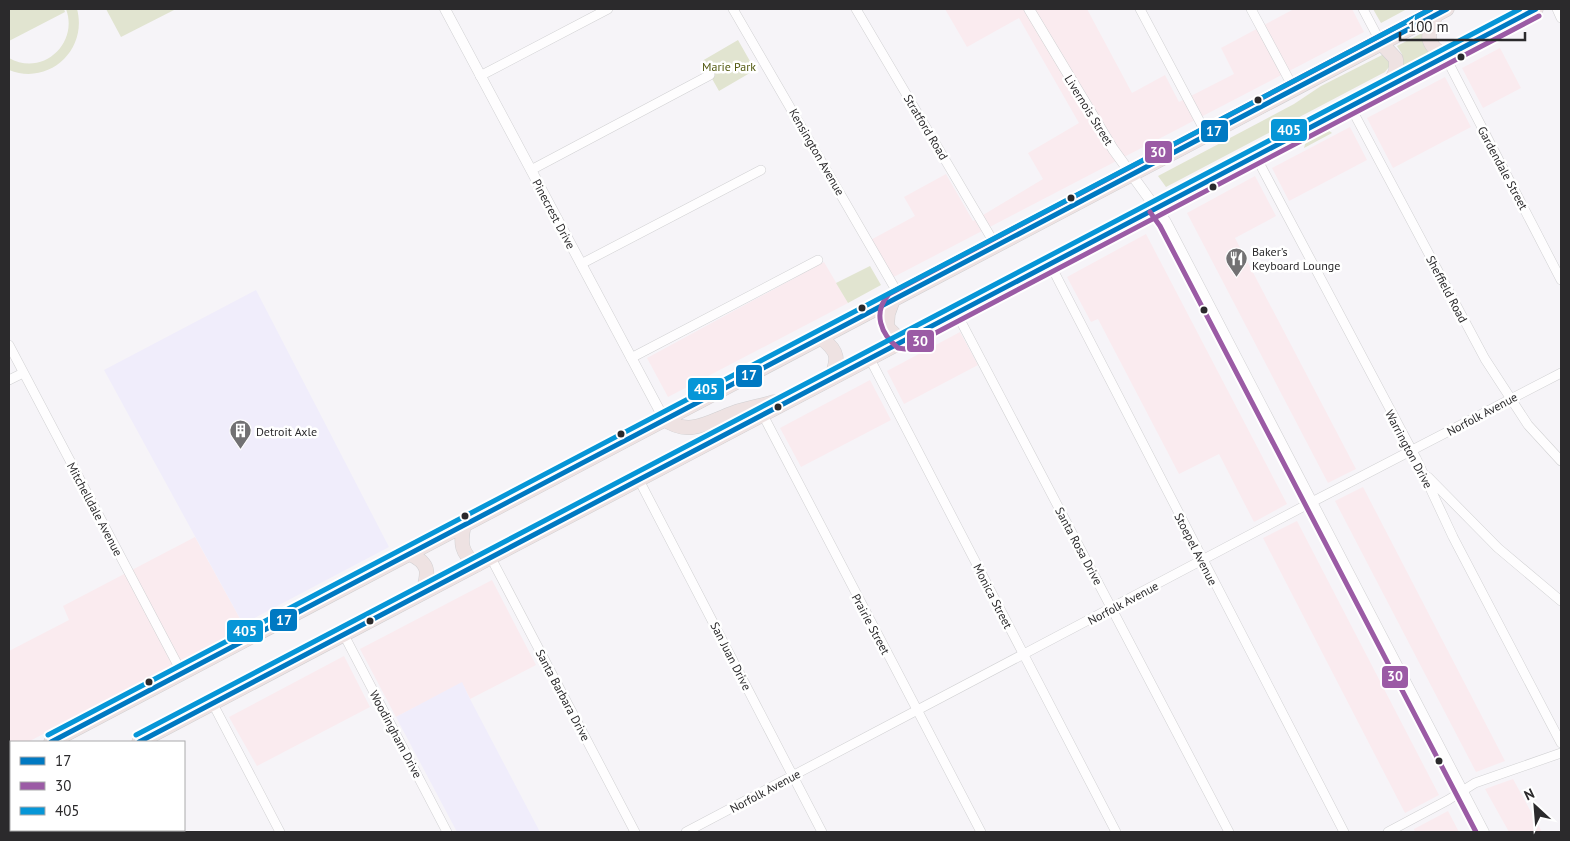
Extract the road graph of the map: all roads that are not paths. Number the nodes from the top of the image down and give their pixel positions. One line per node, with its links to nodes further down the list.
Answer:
1 (445, 9): 16 (street, Pinecrest Drive)
2 (608, 9): 16 (street)
3 (733, 9): 31 (street, Kensington Avenue)
4 (856, 9): 26 (street, Stratford Road)
5 (1029, 9): 24 (street, Livernois Street)
6 (1140, 9): 20 (street)
7 (1251, 9): 18 (street)
8 (1363, 9): 13 (street)
9 (1536, 9): 14 (highway)
10 (1557, 9): 12 (street)
11 (1442, 12): 13 (highway); 14 (highway)
12 (1561, 18)
13 (1381, 44): 17 (highway); 18 (highway)
14 (1445, 56): 17 (highway); 30 (street, Gardendale Street)
15 (710, 75): 22 (street)
16 (480, 76): 22 (street, Pinecrest Drive)
17 (1390, 85): 19 (highway)
18 (1294, 90): 20 (highway)
19 (1350, 106): 21 (highway); 43 (street, Sheffield Road)
20 (1207, 135): 24 (highway)
21 (1255, 155): 25 (highway); 46 (street, Warrington Drive)
22 (531, 170): 28 (street, Pinecrest Drive)
23 (761, 170): 28 (street)
24 (1131, 174): 25 (street, Livernois Street); 26 (highway)
25 (1156, 208): 29 (highway); 50 (street, Livernois Street)
26 (996, 246): 31 (highway)
27 (818, 260): 36 (street)
28 (581, 264): 36 (street, Pinecrest Drive)
29 (1050, 264): 32 (highway); 54 (street, Stoepel Avenue)
30 (1561, 280)
31 (896, 299): 33 (highway); 34 (highway)
32 (957, 314): 34 (highway); 58 (street, Santa Rosa Drive)
33 (821, 338): 40 (highway); 45 (highway)
34 (902, 342): 37 (highway)
35 (9, 345): 38 (street, Mitchelldale Avenue)
36 (631, 358): 45 (street, Pinecrest Drive)
37 (870, 359): 40 (highway); 60 (street, Monica Street)
38 (23, 373): 41 (street); 61 (street, Mitchelldale Avenue)
39 (1561, 373): 43 (street, Norfolk Avenue)
40 (831, 379): 42 (highway)
41 (9, 380)
42 (798, 396): 44 (highway); 45 (highway)
43 (1510, 400): 46 (street, Norfolk Avenue); 47 (street, Sheffield Road)
44 (763, 415): 49 (highway); 63 (street, Prairie Street)
45 (664, 419): 51 (highway)
46 (1412, 451): 48 (street, Warrington Drive); 50 (street, Norfolk Avenue)
47 (1561, 461)
48 (1422, 471): 57 (street); 68 (street, Warrington Drive)
49 (639, 480): 53 (highway); 70 (street, San Juan Drive)
50 (1312, 502): 54 (street, Norfolk Avenue); 71 (street, Livernois Street)
51 (464, 525): 52 (highway); 55 (highway)
52 (410, 554): 56 (highway); 61 (highway)
53 (491, 558): 55 (highway); 74 (street, Santa Barbara Drive)
54 (1202, 561): 58 (street, Norfolk Avenue); 80 (street, Stoepel Avenue)
55 (477, 565): 56 (highway)
56 (423, 593): 59 (highway)
57 (1561, 601)
58 (1112, 609): 60 (street, Norfolk Avenue); 79 (street, Santa Rosa Drive)
59 (344, 635): 62 (highway); 73 (street, Woodingham Drive)
60 (1024, 655): 63 (street, Norfolk Avenue); 78 (street, Monica Street)
61 (182, 673): 64 (highway)
62 (213, 704): 67 (highway); 72 (street)
63 (917, 711): 70 (street, Norfolk Avenue); 77 (street, Prairie Street)
64 (82, 726): 65 (highway); 66 (highway)
65 (53, 741)
66 (78, 741)
67 (141, 741)
68 (1561, 743)
69 (1561, 753): 71 (street)
70 (793, 776): 75 (street, Norfolk Avenue); 76 (street, San Juan Drive)
71 (1462, 790): 81 (street); 82 (street, Livernois Street)
72 (280, 832)
73 (447, 832)
74 (635, 832)
75 (686, 832)
76 (822, 832)
77 (981, 832)
78 (1116, 832)
79 (1229, 832)
80 (1344, 832)
81 (1388, 832)
82 (1484, 832)

